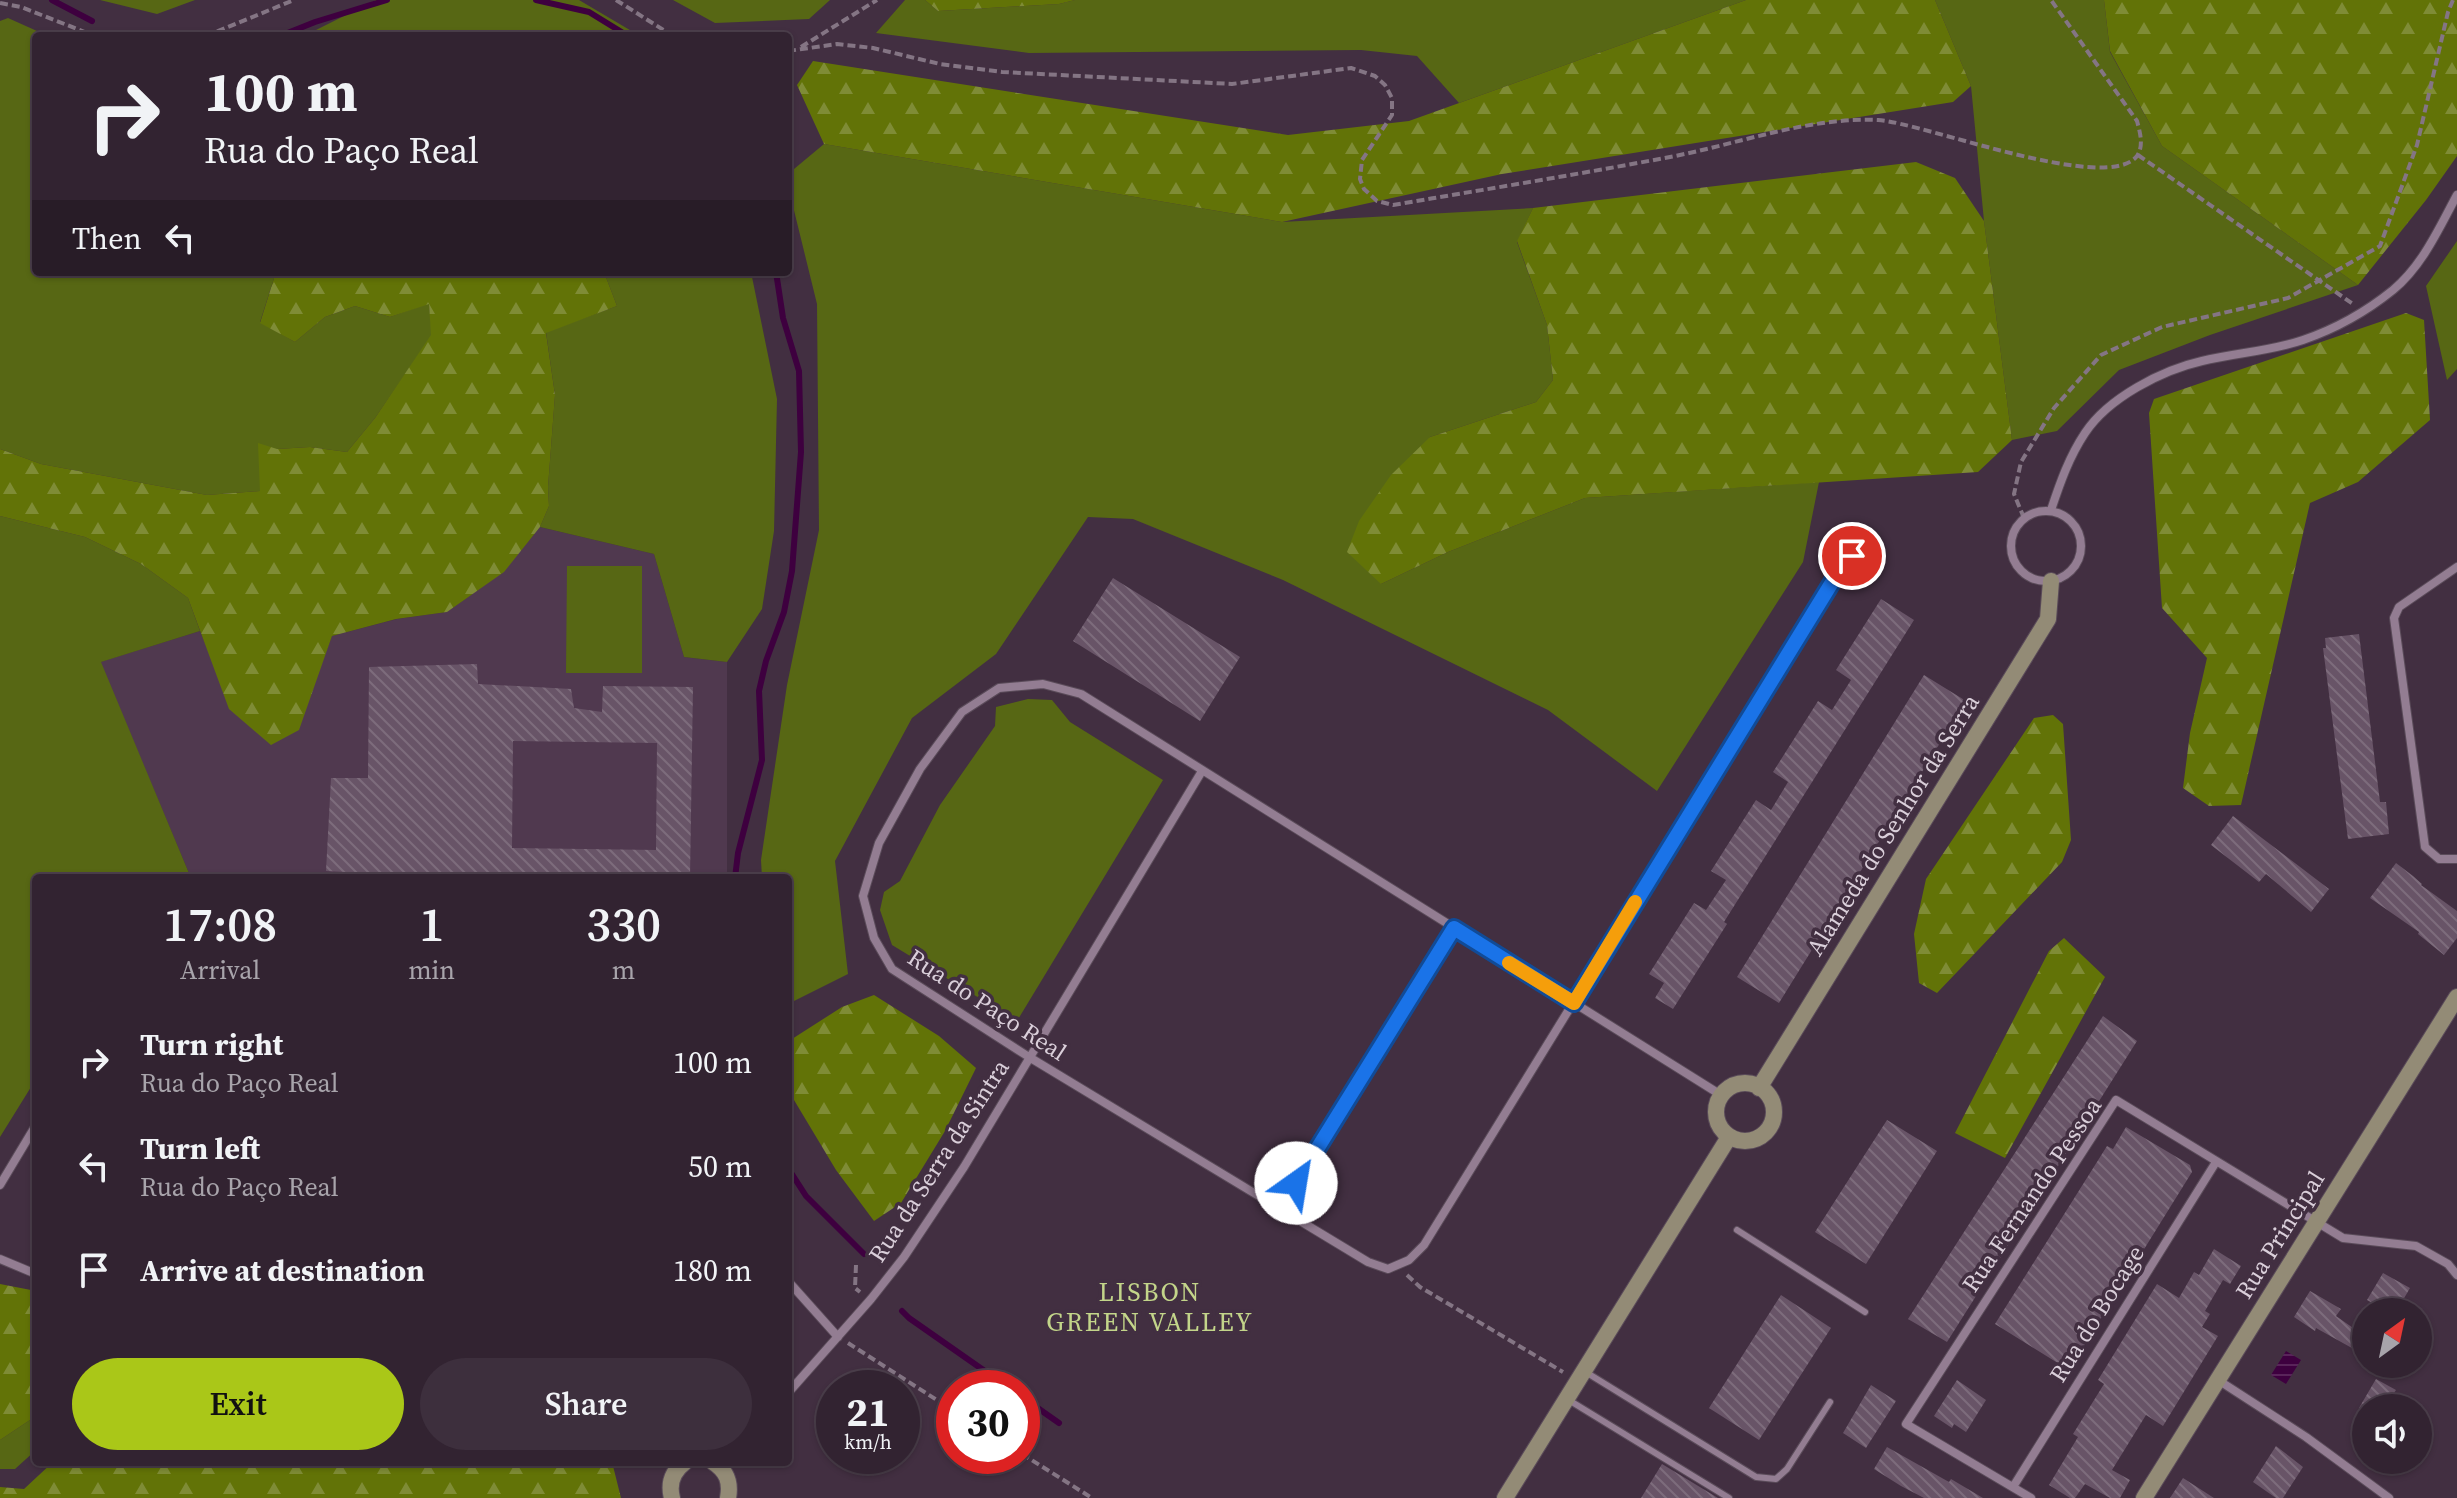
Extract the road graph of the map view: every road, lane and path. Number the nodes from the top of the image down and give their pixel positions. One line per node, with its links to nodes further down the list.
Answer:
1 (294, 0): 8 (path)
2 (616, 0): 9 (path)
3 (877, 0): 10 (path)
4 (2051, 0): 12 (path)
5 (2453, 0): 14 (path)
6 (0, 3): 7 (path)
7 (85, 32)
8 (216, 32)
9 (667, 32)
10 (797, 50): 11 (path); 12 (path)
11 (792, 51)
12 (2138, 155): 14 (path)
13 (2457, 195): 15 (street)
14 (2321, 282): 15 (path); 17 (path)
15 (2363, 311): 16 (street)
16 (2051, 510): 17 (street); 20 (street)
17 (2024, 518): 20 (street)
18 (1868, 542): 25 (street)
19 (2457, 567): 22 (street)
20 (2051, 581): 27 (street, Alameda do Senhor da Serra)
21 (1202, 771): 23 (street, Rua do Paço Real); 26 (street, Rua da Serra da Sintra); 26 (street, Rua do Paço Real)
22 (2457, 859)
23 (1454, 928): 25 (street, Rua do Paço Real); 33 (street)
24 (2457, 997): 34 (street, Rua Principal)
25 (1574, 1003): 28 (street, Rua do Paço Real); 38 (street)
26 (1029, 1057): 33 (street, Rua do Paço Real); 42 (street, Rua da Serra da Sintra)
27 (1759, 1088): 28 (street); 30 (street)
28 (1721, 1095): 30 (street)
29 (32, 1132): 32 (street)
30 (1729, 1137): 45 (street)
31 (2216, 1162): 34 (street, Rua Fernando Pessoa); 56 (street, Rua do Bocage); 56 (street, Rua Fernando Pessoa)
32 (0, 1185)
33 (1280, 1209): 38 (street, Rua do Paço Real)
34 (2316, 1223): 40 (street, Rua Fernando Pessoa); 46 (street, Rua Principal)
35 (1737, 1230): 43 (lane)
36 (0, 1259): 39 (street)
37 (856, 1265): 42 (path)
38 (1396, 1266): 45 (path)
39 (32, 1272)
40 (2457, 1275)
41 (792, 1285): 44 (street)
42 (871, 1299): 44 (street, Rua da Serra da Sintra)
43 (1865, 1312)
44 (838, 1337): 47 (street, Rua da Serra da Sintra); 49 (path)
45 (1581, 1376): 48 (street); 52 (lane)
46 (2218, 1380): 63 (street, Rua Principal); 64 (street)
47 (792, 1389)
48 (1567, 1399): 60 (street); 61 (lane)
49 (936, 1400)
50 (1830, 1402): 52 (lane)
51 (1729, 1447): 52 (lane)
52 (1723, 1457)
53 (1040, 1465): 59 (path)
54 (676, 1466): 57 (street)
55 (721, 1466): 58 (street)
56 (2013, 1487): 62 (street)
57 (672, 1498)
58 (728, 1498)
59 (1092, 1498)
60 (1505, 1498)
61 (1729, 1498)
62 (2031, 1498)
63 (2144, 1498)
64 (2389, 1498)

